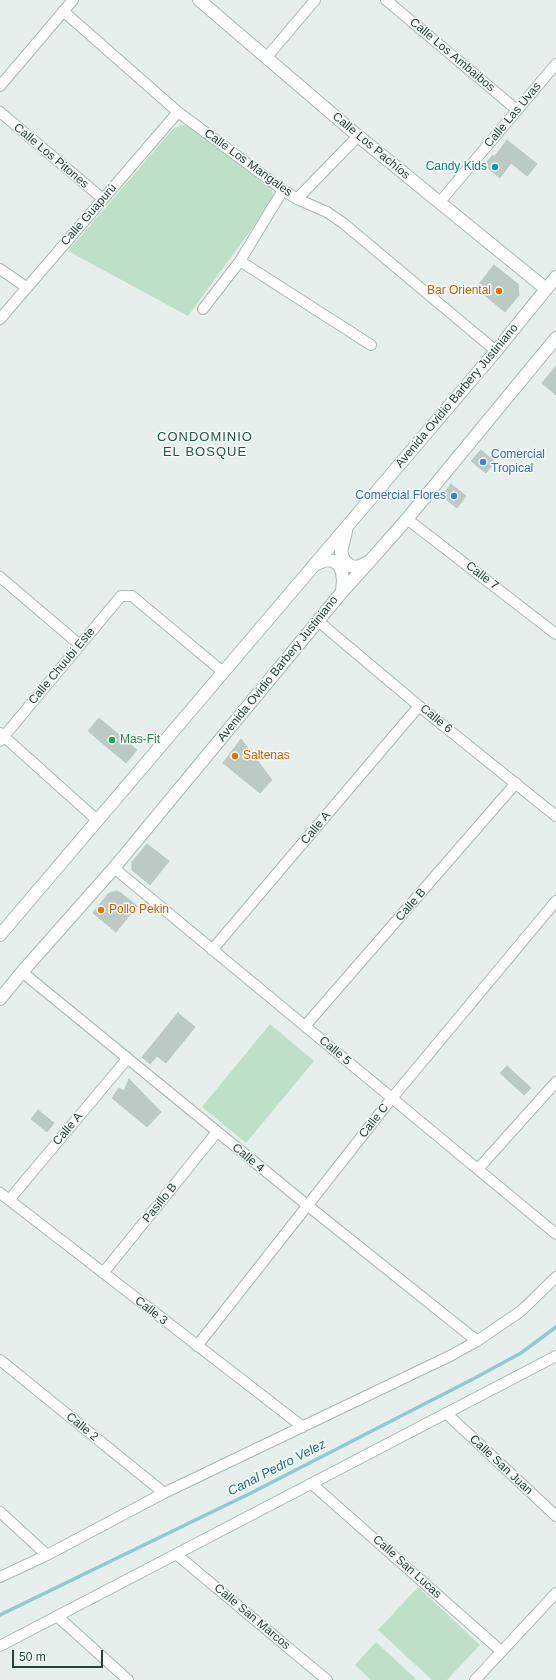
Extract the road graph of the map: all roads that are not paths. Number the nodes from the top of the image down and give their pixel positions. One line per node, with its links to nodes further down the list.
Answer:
1 (73, 0): 5 (street)
2 (200, 0): 6 (main road, Calle Los Pachíos)
3 (315, 0): 6 (street)
4 (386, 0): 9 (street, Calle Los Ambaibos)
5 (63, 11): 8 (street); 11 (street, Calle Los Mangales)
6 (267, 57): 12 (main road, Calle Los Pachíos)
7 (556, 64): 9 (street, Calle Las Uvas)
8 (0, 86)
9 (517, 110): 16 (street, Calle Las Uvas)
10 (0, 112): 14 (street, Calle Los Pitones)
11 (178, 112): 13 (street, Calle Los Mangales); 14 (street, Calle Guapurú)
12 (358, 136): 15 (street); 16 (main road, Calle Los Pachíos)
13 (283, 190): 15 (street, Calle Los Mangales); 17 (street)
14 (102, 199): 20 (street, Calle Guapurú)
15 (297, 199): 26 (street, Calle Los Mangales)
16 (439, 203): 21 (main road, Calle Los Pachíos)
17 (240, 261): 22 (street); 25 (street)
18 (0, 269): 20 (street)
19 (556, 277): 21 (main road, Avenida Ovidio Barbery Justiniano)
20 (26, 287): 23 (street, Calle Guapurú)
21 (546, 289): 26 (main road, Avenida Ovidio Barbery Justiniano)
22 (203, 309)
23 (0, 319)
24 (556, 338): 27 (main road, Avenida Ovidio Barbery Justiniano)
25 (371, 344)
26 (496, 351): 28 (main road, Avenida Ovidio Barbery Justiniano)
27 (407, 519): 29 (main road, Avenida Ovidio Barbery Justiniano); 34 (street, Calle 7)
28 (348, 526): 29 (main road); 30 (main road, Avenida Ovidio Barbery Justiniano)
29 (370, 562): 32 (main road, Avenida Ovidio Barbery Justiniano)
30 (316, 564): 32 (main road); 36 (main road, Avenida Ovidio Barbery Justiniano)
31 (0, 577): 35 (street)
32 (342, 592): 33 (main road, Avenida Ovidio Barbery Justiniano)
33 (318, 621): 37 (street, Calle 6); 42 (main road, Avenida Ovidio Barbery Justiniano)
34 (556, 634)
35 (80, 645): 36 (street, Calle Chuubi Este); 38 (street, Calle Chuubi Este)
36 (223, 672): 41 (main road, Avenida Ovidio Barbery Justiniano)
37 (419, 706): 39 (street, Calle 6); 45 (street, Calle A)
38 (1, 737): 41 (street)
39 (516, 783): 40 (street, Calle 6); 48 (street, Calle B)
40 (556, 816)
41 (97, 820): 44 (main road, Avenida Ovidio Barbery Justiniano)
42 (114, 868): 45 (street, Calle 5); 46 (main road, Avenida Ovidio Barbery Justiniano)
43 (556, 901): 51 (street, Calle C)
44 (0, 935)
45 (212, 950): 48 (street, Calle 5)
46 (22, 972): 47 (main road, Avenida Ovidio Barbery Justiniano); 49 (street, Calle 4)
47 (0, 999)
48 (305, 1026): 51 (street, Calle 5)
49 (127, 1059): 52 (street, Calle 4); 55 (street, Calle A)
50 (556, 1082): 53 (street)
51 (392, 1098): 53 (street, Calle 5); 56 (street, Calle C)
52 (217, 1132): 56 (street, Calle 4); 58 (street, Pasillo B)
53 (478, 1169): 57 (street, Calle 5)
54 (0, 1193): 55 (street, Calle 3)
55 (9, 1200): 58 (street, Calle 3)
56 (307, 1205): 60 (street, Calle 4); 61 (street, Calle C)
57 (556, 1234)
58 (103, 1273): 61 (street, Calle 3)
59 (556, 1277): 60 (street)
60 (477, 1341): 65 (street)
61 (197, 1346): 65 (street, Calle 3)
62 (556, 1356): 64 (street)
63 (0, 1360): 67 (street, Calle 2)
64 (446, 1413): 66 (street); 69 (street, Calle San Juan)
65 (303, 1427): 67 (street)
66 (312, 1484): 70 (street); 76 (street, Calle San Lucas)
67 (164, 1493): 71 (street)
68 (0, 1512): 71 (street)
69 (556, 1516)
70 (176, 1554): 74 (street); 78 (street, Calle San Marcos)
71 (47, 1555): 72 (street)
72 (0, 1577)
73 (556, 1593): 76 (street)
74 (57, 1616): 75 (street); 77 (street)
75 (0, 1646)
76 (501, 1651): 79 (street)
77 (128, 1680)
78 (327, 1680)
79 (474, 1680)

